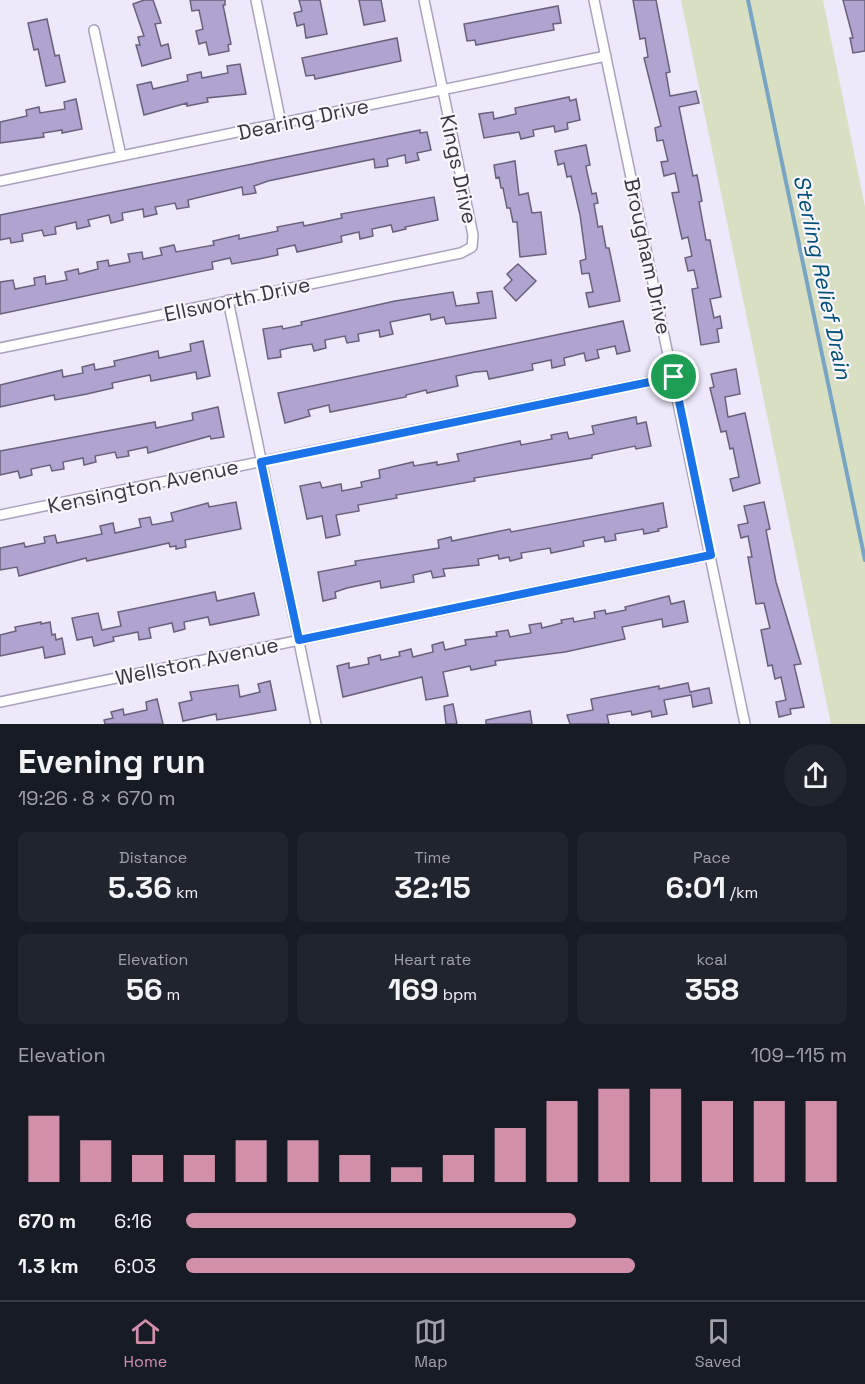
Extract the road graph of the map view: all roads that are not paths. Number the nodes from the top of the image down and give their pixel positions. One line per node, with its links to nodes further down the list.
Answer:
1 (256, 0): 7 (street)
2 (424, 0): 6 (street, Kings Drive)
3 (594, 0): 5 (street, Brougham Drive)
4 (94, 30): 8 (street)
5 (606, 56): 6 (street, Dearing Drive); 13 (street, Brougham Drive)
6 (442, 90): 7 (street, Dearing Drive); 10 (street, Kings Drive)
7 (281, 123): 8 (street, Dearing Drive)
8 (121, 156): 9 (street, Dearing Drive)
9 (0, 181)
10 (472, 247): 11 (street, Ellsworth Drive)
11 (228, 300): 12 (street, Ellsworth Drive); 14 (street)
12 (0, 348)
13 (674, 377): 14 (street, Kensington Avenue); 16 (street, Brougham Drive)
14 (261, 462): 15 (street, Kensington Avenue); 17 (street)
15 (0, 515)
16 (711, 555): 17 (street, Wellston Avenue); 20 (street, Brougham Drive)
17 (299, 640): 18 (street, Wellston Avenue); 19 (street)
18 (0, 702)
19 (316, 724)
20 (746, 724)

